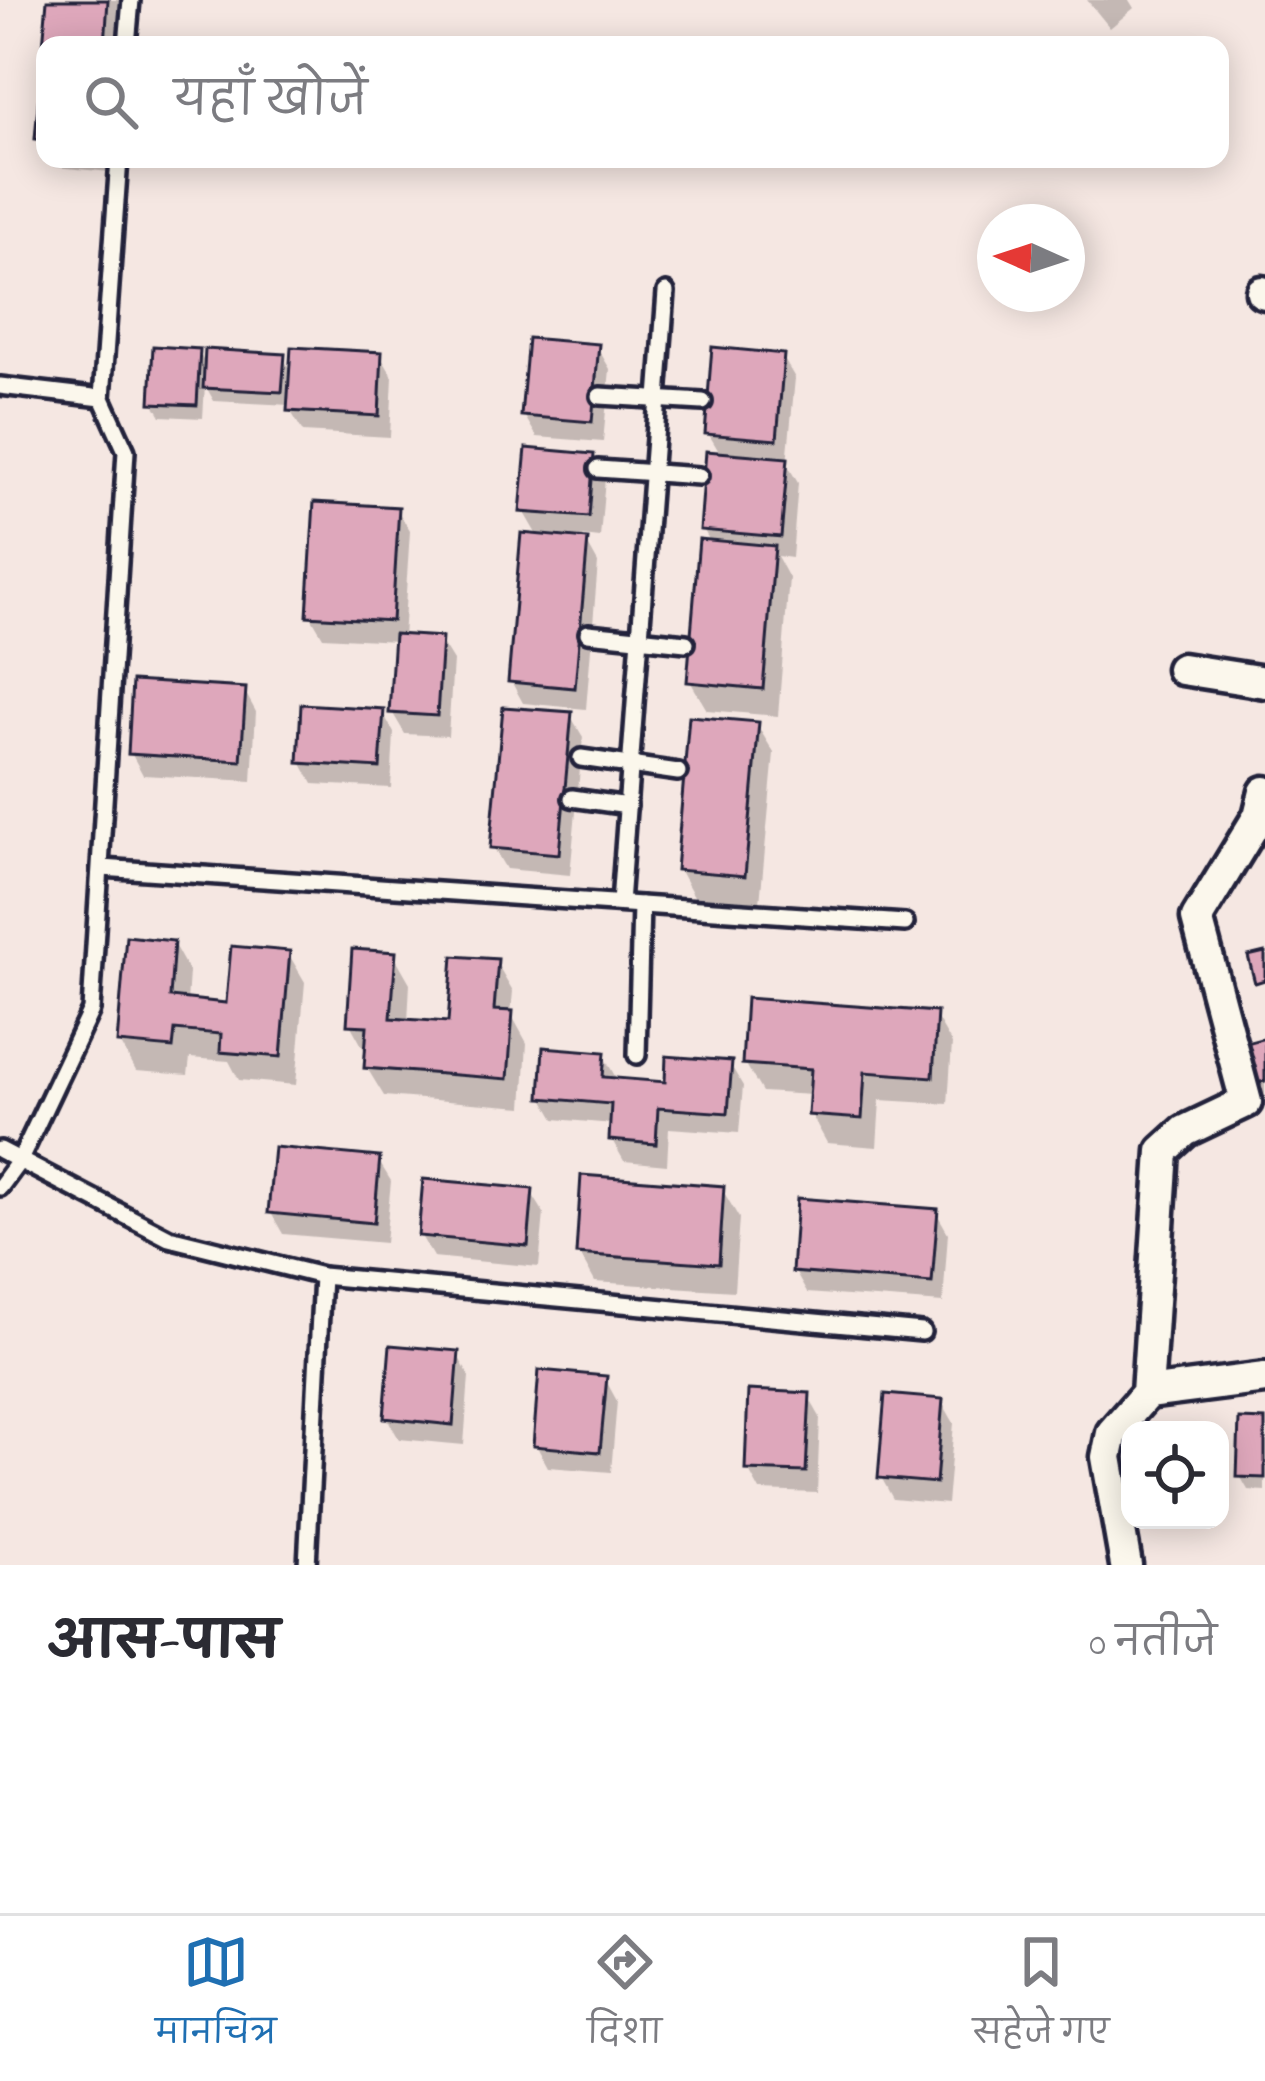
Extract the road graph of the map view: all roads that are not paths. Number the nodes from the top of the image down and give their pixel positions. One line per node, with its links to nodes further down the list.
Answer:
1 (130, 0): 2 (lane)
2 (128, 36)
3 (118, 168): 7 (lane)
4 (666, 292): 8 (lane)
5 (0, 386): 7 (lane)
6 (600, 396): 8 (lane)
7 (102, 398): 24 (lane)
8 (658, 399): 9 (lane); 11 (lane)
9 (703, 402)
10 (598, 470): 11 (lane)
11 (653, 472): 12 (lane); 14 (lane)
12 (699, 476)
13 (588, 633): 14 (lane)
14 (640, 638): 15 (lane); 19 (lane)
15 (686, 643)
16 (1182, 669): 17 (street)
17 (1265, 682)
18 (581, 758): 19 (lane)
19 (631, 766): 20 (lane); 23 (lane)
20 (677, 772)
21 (1265, 792): 35 (street)
22 (572, 798): 23 (lane)
23 (628, 806): 25 (lane)
24 (102, 868): 25 (lane); 30 (lane)
25 (620, 903): 26 (lane)
26 (641, 904): 27 (lane); 28 (lane)
27 (905, 923)
28 (637, 1055)
29 (0, 1150): 30 (lane)
30 (20, 1160): 31 (lane); 32 (lane)
31 (0, 1186)
32 (322, 1276): 33 (lane); 36 (lane)
33 (922, 1332)
34 (1265, 1378): 35 (street)
35 (1147, 1393): 37 (street)
36 (307, 1565)
37 (1126, 1565)

